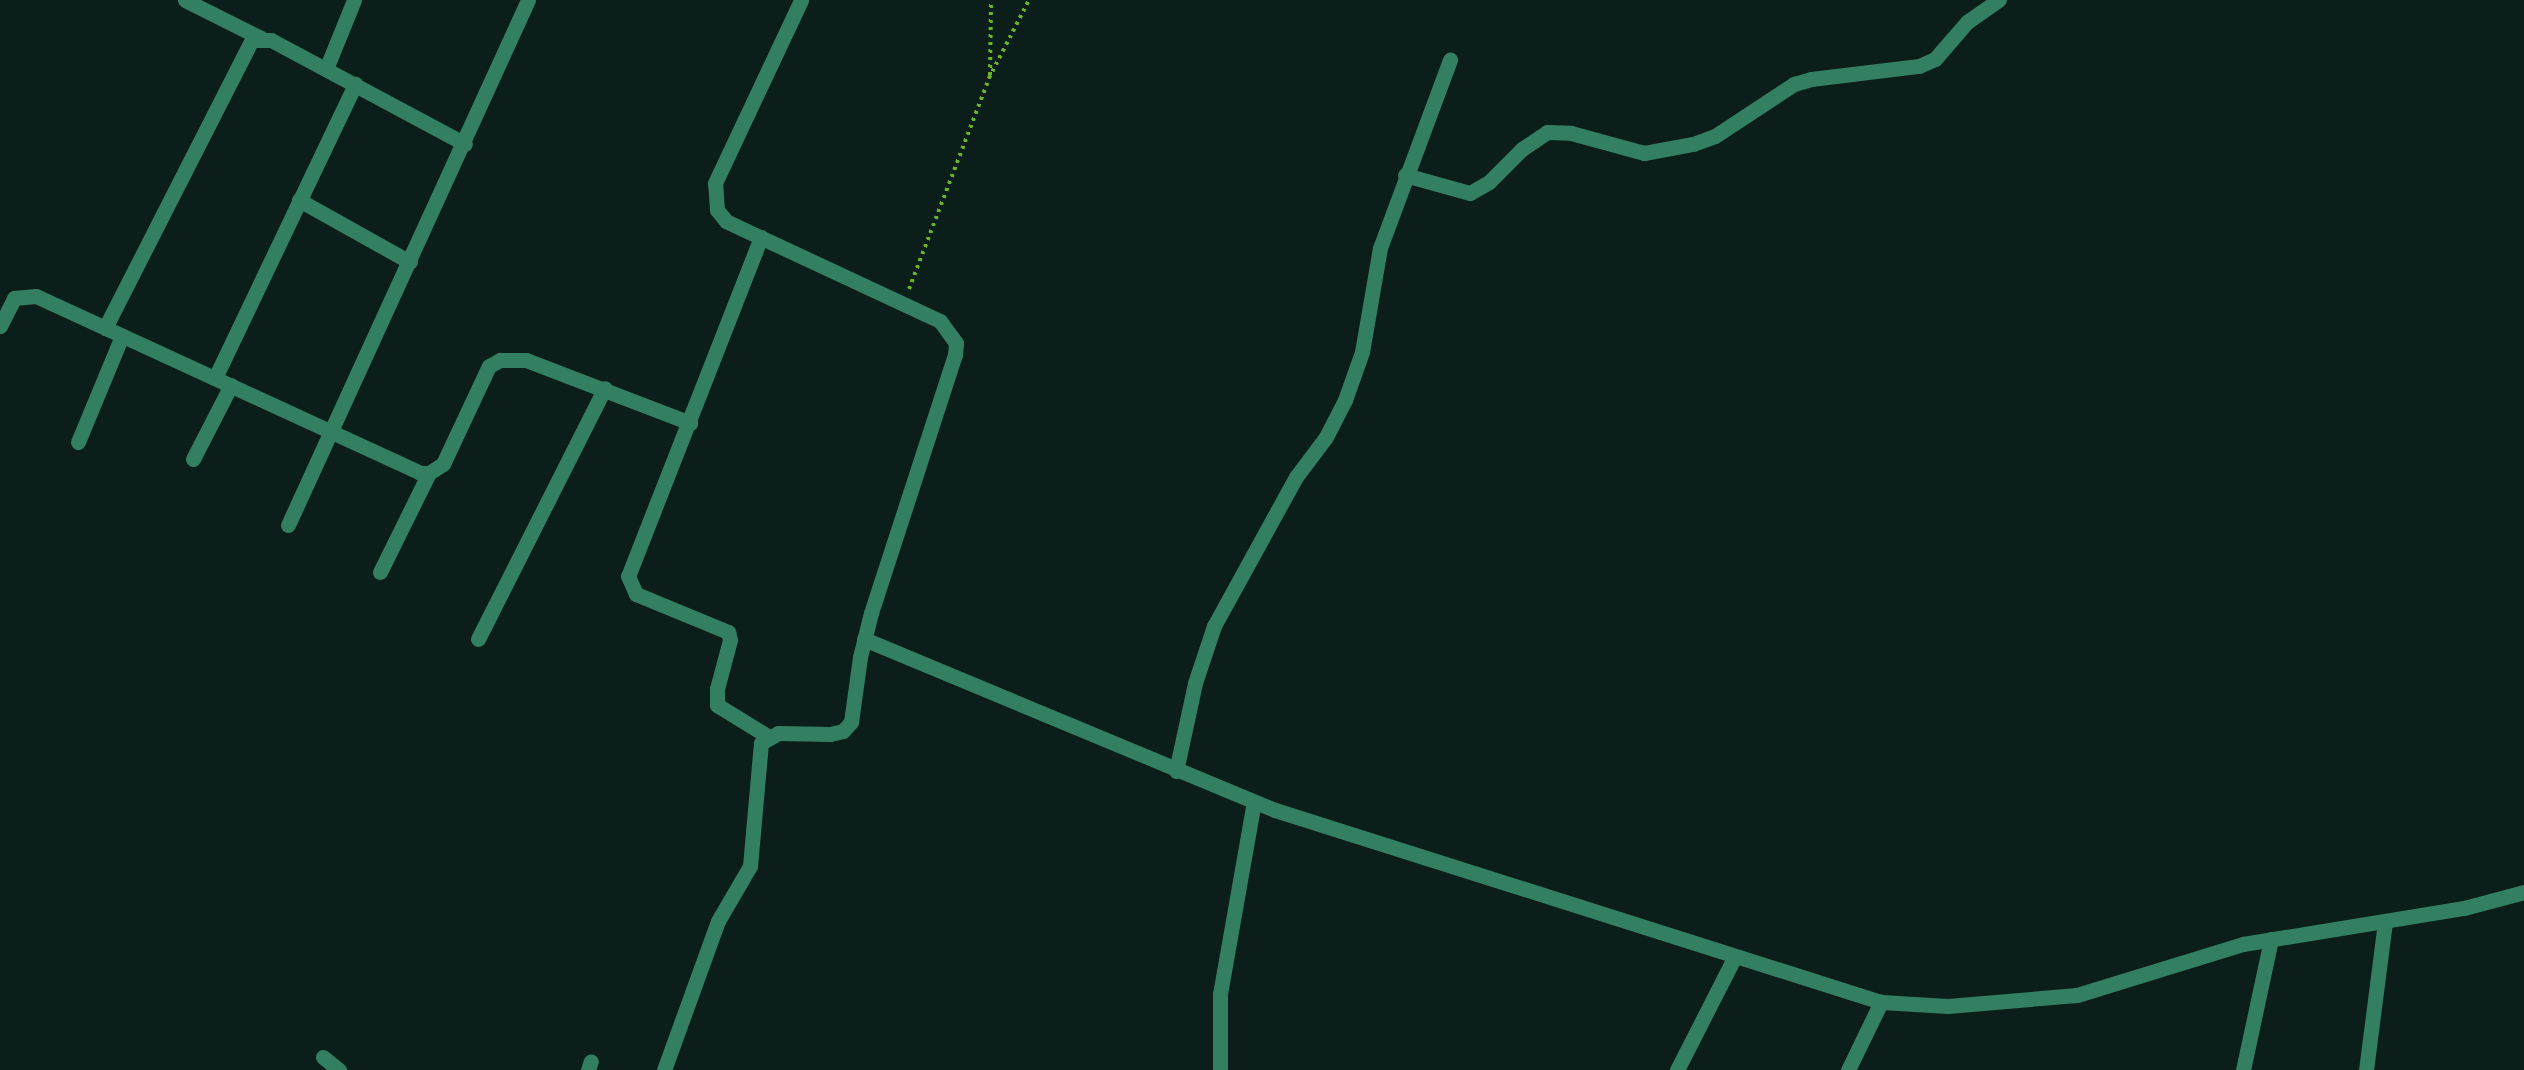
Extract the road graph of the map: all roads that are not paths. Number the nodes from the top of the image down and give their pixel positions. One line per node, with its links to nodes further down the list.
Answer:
1 (185, 0): 6 (street)
2 (354, 0): 8 (street)
3 (528, 0): 10 (street)
4 (801, 0): 13 (street)
5 (1999, 0): 11 (street)
6 (261, 38): 8 (street); 16 (street)
7 (1450, 60): 11 (street)
8 (326, 69): 9 (street)
9 (355, 84): 10 (street); 12 (street)
10 (465, 144): 14 (street)
11 (1405, 176): 31 (street)
12 (299, 201): 14 (street); 18 (street)
13 (761, 237): 21 (street); 29 (street)
14 (410, 262): 22 (street)
15 (0, 326): 16 (street)
16 (105, 328): 17 (street)
17 (122, 336): 18 (street); 23 (street)
18 (214, 378): 19 (street)
19 (231, 385): 22 (street); 24 (street)
20 (605, 388): 21 (street); 25 (street); 28 (street)
21 (690, 423): 30 (street)
22 (332, 430): 25 (street); 26 (street)
23 (78, 442)
24 (193, 459)
25 (429, 473): 27 (street)
26 (288, 525)
27 (380, 572)
28 (478, 639)
29 (864, 639): 30 (street); 31 (street)
30 (769, 736): 40 (street)
31 (1176, 771): 32 (street)
32 (1254, 802): 36 (street); 41 (street)
33 (2524, 892): 34 (street)
34 (2385, 922): 35 (street); 45 (street)
35 (2271, 939): 37 (street); 44 (street)
36 (1734, 958): 37 (street); 42 (street)
37 (1881, 1002): 43 (street)
38 (323, 1058): 39 (street)
39 (339, 1070)
40 (663, 1070)
41 (1220, 1070)
42 (1677, 1070)
43 (1848, 1070)
44 (2243, 1070)
45 (2366, 1070)

